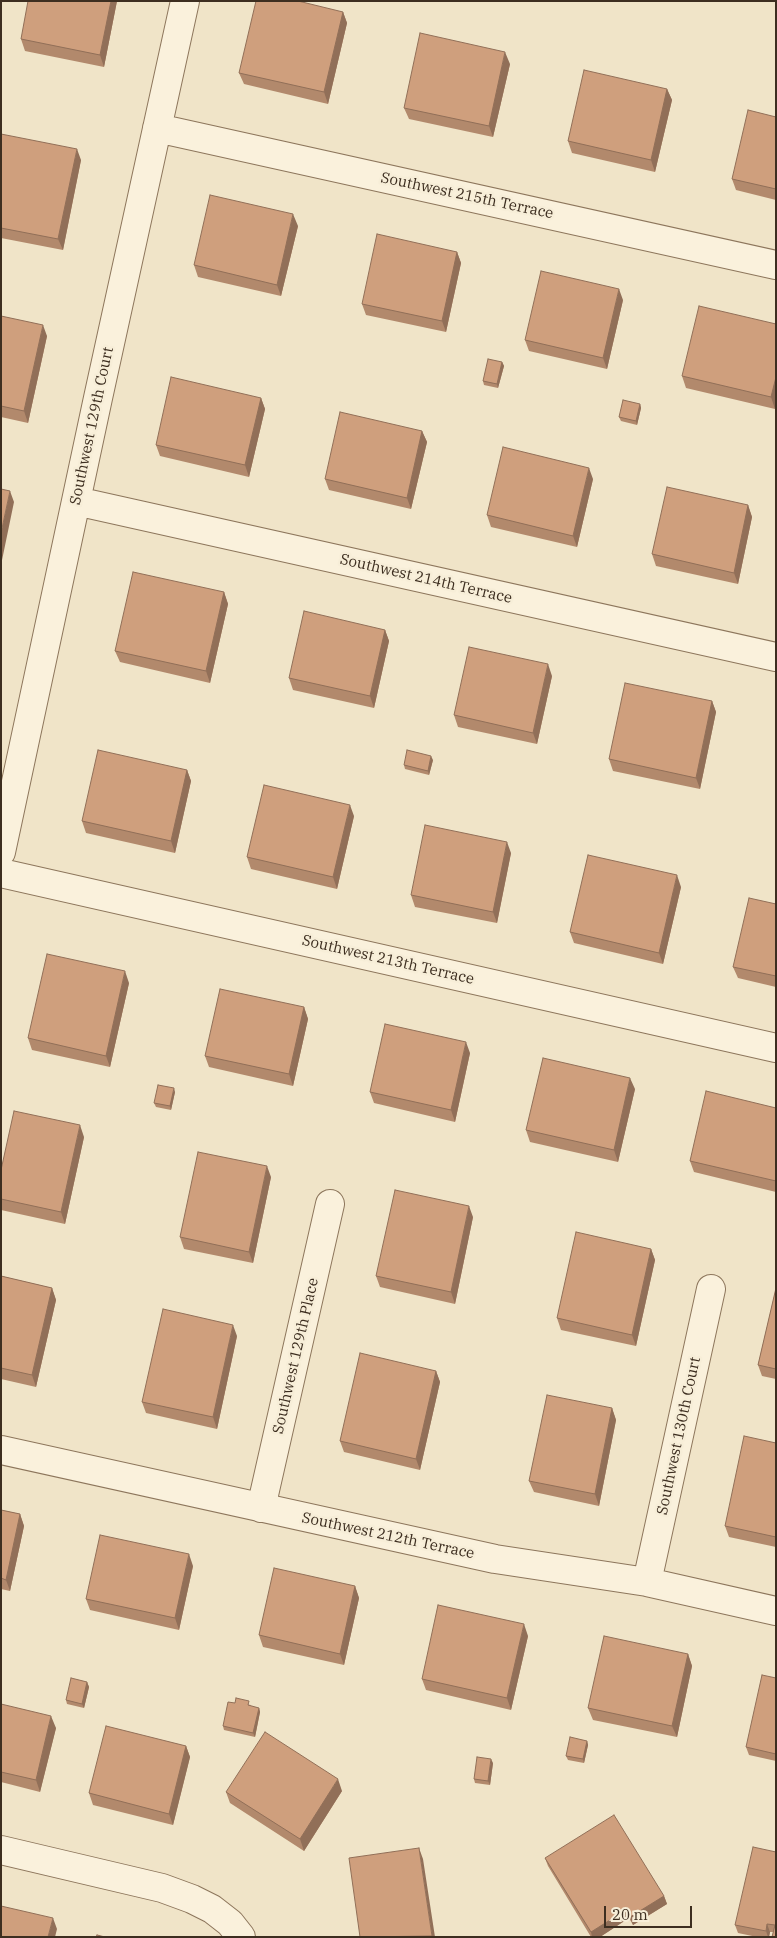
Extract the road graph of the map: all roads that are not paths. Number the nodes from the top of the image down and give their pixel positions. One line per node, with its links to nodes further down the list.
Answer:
1 (185, 1): 2 (street, Southwest 129th Court)
2 (158, 128): 3 (street, Southwest 215th Terrace); 4 (street, Southwest 129th Court)
3 (776, 265)
4 (76, 501): 5 (street, Southwest 214th Terrace); 6 (street, Southwest 129th Court)
5 (776, 657)
6 (1, 852)
7 (1, 873): 8 (street, Southwest 213th Terrace)
8 (776, 1048)
9 (330, 1204): 12 (street, Southwest 129th Place)
10 (711, 1289): 13 (street, Southwest 130th Court)
11 (1, 1450): 12 (street, Southwest 212th Terrace)
12 (261, 1508): 13 (street, Southwest 212th Terrace)
13 (647, 1582): 14 (street, Southwest 212th Terrace)
14 (776, 1612)
15 (1, 1850): 16 (street)
16 (241, 1937)

